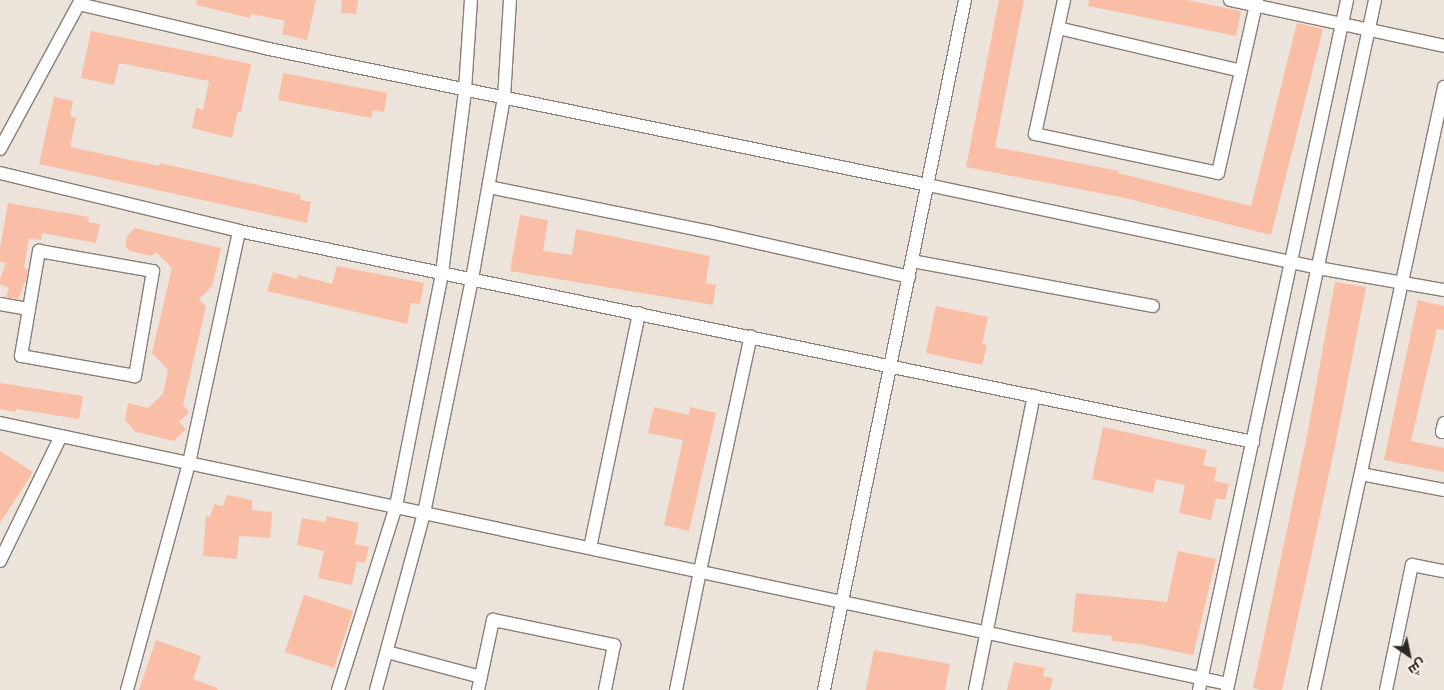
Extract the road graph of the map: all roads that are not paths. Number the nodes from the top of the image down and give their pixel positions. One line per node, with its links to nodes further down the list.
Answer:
1 (470, 0): 16 (street)
2 (510, 0): 17 (street)
3 (966, 0): 20 (street)
4 (1064, 0): 11 (street)
5 (1230, 0): 9 (street)
6 (1347, 0): 10 (street)
7 (1375, 0): 12 (street)
8 (80, 2): 16 (street); 18 (street)
9 (1256, 3): 10 (street); 14 (street)
10 (1342, 23): 12 (street); 24 (street)
11 (1058, 28): 14 (street); 14 (street)
12 (1368, 30): 13 (street); 25 (street)
13 (1444, 46)
14 (1241, 70)
15 (1444, 87): 29 (street)
16 (465, 90): 17 (street); 26 (street)
17 (504, 98): 20 (street); 21 (street)
18 (0, 149)
19 (0, 173): 22 (street)
20 (928, 184): 23 (street); 24 (street)
21 (489, 186): 27 (street); 28 (street)
22 (239, 231): 26 (street); 43 (street)
23 (912, 261): 27 (street); 32 (street)
24 (1291, 262): 25 (street); 42 (street)
25 (1318, 268): 29 (street); 57 (street)
26 (442, 273): 28 (street); 46 (street)
27 (909, 277): 36 (street)
28 (472, 279): 34 (street); 47 (street)
29 (1402, 282): 30 (street); 44 (street)
30 (1444, 290)
31 (0, 304): 33 (street)
32 (1153, 306)
33 (29, 309): 33 (street)
34 (639, 313): 35 (street); 48 (street)
35 (751, 336): 36 (street); 50 (street)
36 (891, 365): 37 (street); 52 (street)
37 (1034, 396): 42 (street); 53 (street)
38 (0, 423): 41 (street)
39 (1444, 423): 40 (street)
40 (1444, 432)
41 (61, 436): 43 (street); 49 (street)
42 (1253, 442): 56 (street)
43 (188, 463): 46 (street); 58 (street)
44 (1361, 474): 45 (street); 66 (street)
45 (1444, 490)
46 (396, 506): 47 (street); 59 (street)
47 (424, 513): 48 (street); 54 (street)
48 (590, 548): 50 (street)
49 (0, 561)
50 (700, 571): 52 (street); 63 (street)
51 (1444, 571): 67 (street)
52 (842, 602): 53 (street); 64 (street)
53 (987, 633): 56 (street); 65 (street)
54 (387, 652): 55 (street); 60 (street)
55 (481, 677): 61 (street); 62 (street)
56 (1200, 684): 57 (street)
57 (1228, 687)
58 (127, 690)
59 (338, 690)
60 (376, 690)
61 (478, 690)
62 (605, 690)
63 (676, 690)
64 (824, 690)
65 (975, 690)
66 (1314, 690)
67 (1386, 690)

